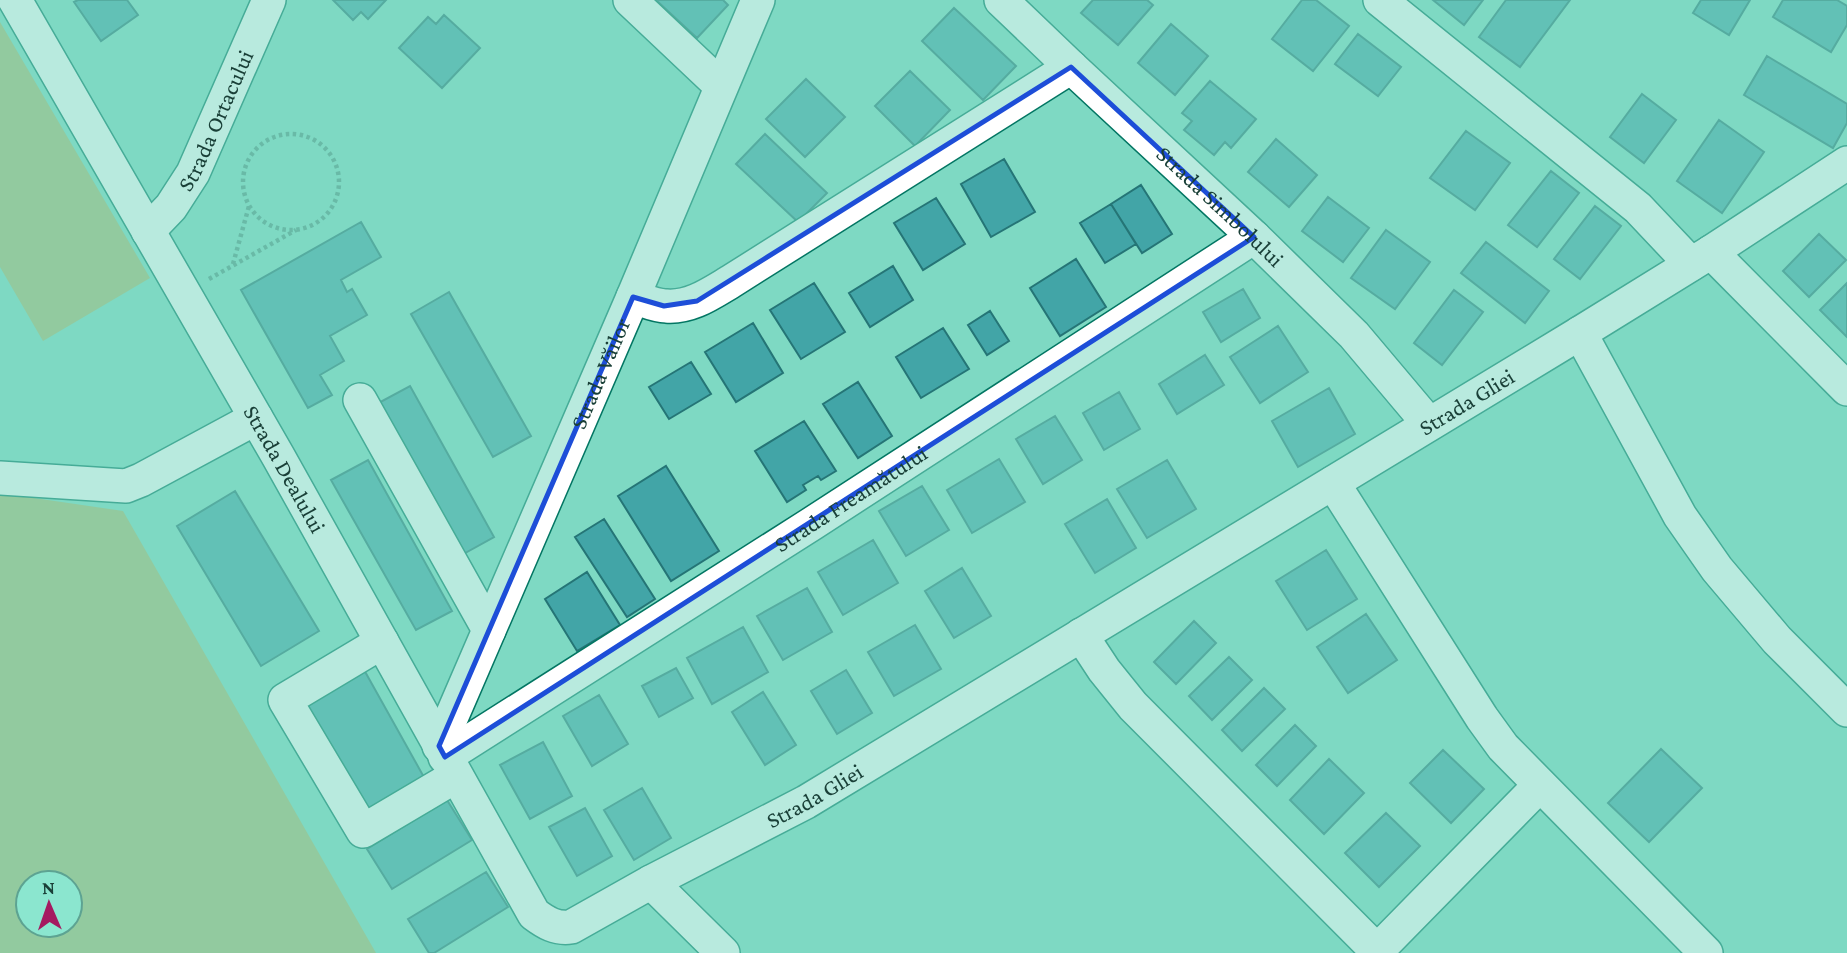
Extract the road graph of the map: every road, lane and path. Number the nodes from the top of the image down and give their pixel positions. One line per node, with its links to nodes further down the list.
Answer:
1 (15, 0): 12 (street, Strada Dealului)
2 (269, 0): 12 (street, Strada Ortacului)
3 (630, 0): 8 (street)
4 (758, 0): 8 (street, Strada Văilor)
5 (1001, 0): 7 (street, Strada Simbolului)
6 (1380, 0): 14 (street)
7 (1071, 67): 13 (street, Strada Simbolului); 15 (street)
8 (721, 86): 15 (street, Strada Văilor)
9 (1847, 163): 14 (street, Strada Gliei)
10 (249, 205): 11 (path); 11 (path); 11 (path)
11 (297, 229)
12 (148, 231): 19 (street, Strada Dealului)
13 (1254, 237): 20 (street, Strada Simbolului); 27 (street, Strada Freamătului)
14 (1701, 258): 16 (street, Strada Gliei); 17 (street)
15 (633, 296): 23 (street, Strada Văilor)
16 (1580, 333): 20 (street, Strada Gliei); 26 (street)
17 (1847, 389)
18 (360, 400): 23 (street)
19 (256, 418): 21 (street); 25 (street, Strada Dealului)
20 (1429, 424): 22 (street, Strada Gliei)
21 (0, 478)
22 (1332, 483): 24 (street, Strada Gliei); 28 (street)
23 (489, 630): 27 (street, Strada Văilor)
24 (1082, 635): 29 (street, Strada Gliei); 31 (street)
25 (382, 642): 27 (street, Strada Dealului); 27 (street, Strada Freamătului)
26 (1847, 710)
27 (446, 760): 30 (street, Strada Dealului)
28 (1540, 785): 31 (street); 33 (street)
29 (651, 882): 30 (street, Strada Gliei); 32 (street)
30 (562, 941)
31 (1378, 952)
32 (723, 953)
33 (1706, 953)

